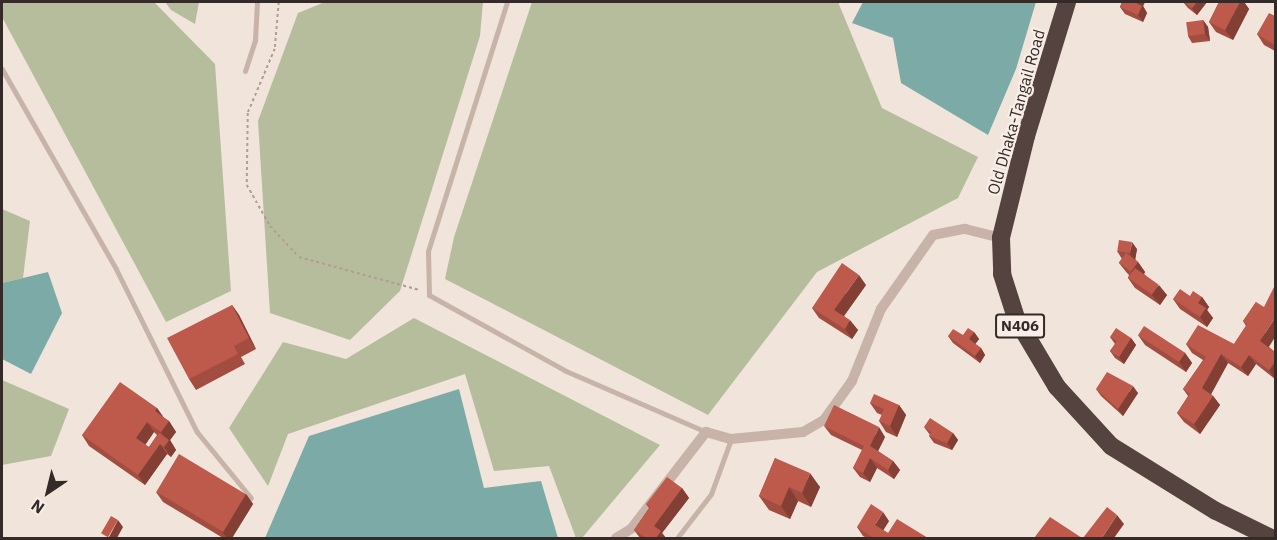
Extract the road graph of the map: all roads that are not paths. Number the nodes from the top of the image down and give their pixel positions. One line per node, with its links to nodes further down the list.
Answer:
1 (257, 2): 5 (lane)
2 (507, 2): 7 (lane)
3 (1067, 2): 6 (highway, Old Dhaka-Tangail Road / N406)
4 (2, 69): 9 (lane)
5 (245, 71)
6 (1001, 238): 8 (street); 12 (highway, Old Dhaka-Tangail Road / N406)
7 (706, 432): 8 (street); 10 (street)
8 (731, 439): 11 (lane)
9 (251, 498)
10 (616, 538)
11 (677, 538)
12 (1271, 538)

